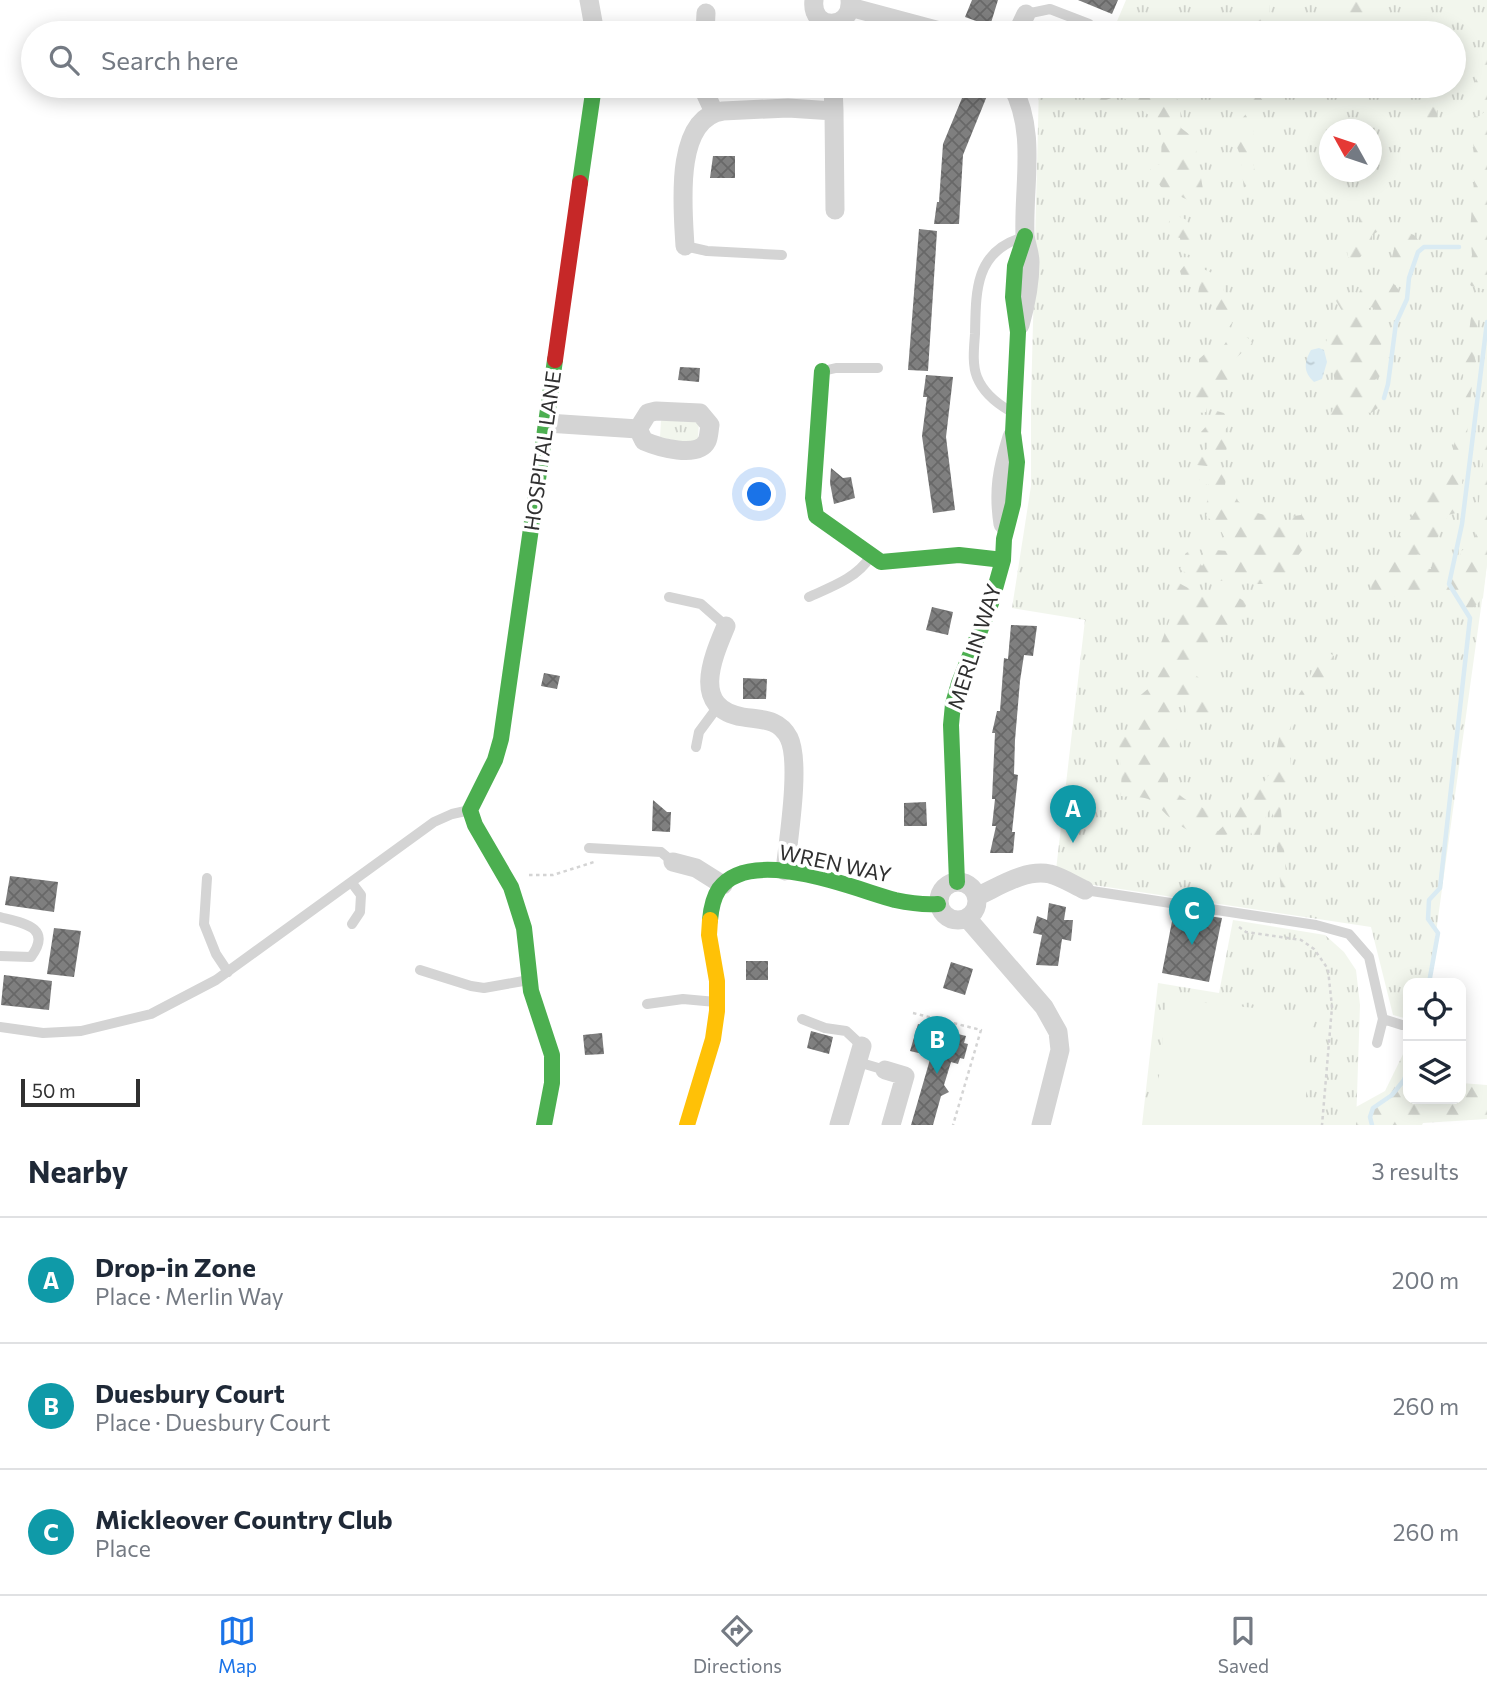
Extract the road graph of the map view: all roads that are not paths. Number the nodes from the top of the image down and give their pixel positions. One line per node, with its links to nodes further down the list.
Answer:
1 (589, 0): 6 (street)
2 (813, 0): 8 (street)
3 (850, 4): 9 (street); 10 (street)
4 (706, 13): 7 (street)
5 (1026, 14): 11 (street); 12 (lane)
6 (593, 21)
7 (706, 21)
8 (823, 21)
9 (839, 21)
10 (907, 21)
11 (1023, 21)
12 (1081, 21)
13 (592, 98): 27 (street, HOSPITAL LANE)
14 (707, 98): 18 (street)
15 (833, 98): 17 (street)
16 (1017, 98): 20 (street, MERLIN WAY)
17 (834, 111): 18 (street); 19 (street)
18 (714, 113): 21 (street)
19 (835, 210)
20 (1025, 236): 23 (street, MERLIN WAY); 26 (lane)
21 (685, 246): 22 (lane)
22 (782, 255)
23 (1018, 332): 26 (street, MERLIN WAY)
24 (878, 368): 25 (lane)
25 (822, 371): 31 (street)
26 (1014, 412): 29 (street, MERLIN WAY)
27 (547, 423): 28 (street); 38 (street, HOSPITAL LANE)
28 (638, 429)
29 (1013, 433): 30 (street, MERLIN WAY)
30 (1004, 539): 32 (street, MERLIN WAY)
31 (870, 556): 32 (street); 34 (lane)
32 (1003, 560): 43 (street, MERLIN WAY)
33 (669, 597): 35 (lane)
34 (809, 597)
35 (726, 626): 36 (street)
36 (719, 705): 37 (lane); 41 (street)
37 (696, 747)
38 (470, 810): 44 (lane); 55 (street)
39 (589, 848): 40 (lane)
40 (673, 862): 45 (street)
41 (785, 871): 45 (street, WREN WAY); 48 (street, WREN WAY)
42 (206, 878): 54 (lane)
43 (957, 882): 47 (street); 48 (street)
44 (352, 883): 51 (lane); 54 (lane)
45 (723, 885): 56 (street)
46 (1085, 890): 47 (street); 59 (lane)
47 (978, 896): 50 (street)
48 (938, 904): 50 (street)
49 (0, 917): 52 (lane)
50 (967, 918): 69 (street)
51 (352, 924)
52 (0, 956)
53 (420, 970): 55 (lane)
54 (228, 972): 61 (lane)
55 (530, 980): 65 (street)
56 (717, 1002): 57 (lane); 66 (street)
57 (647, 1004)
58 (802, 1019): 63 (lane)
59 (1383, 1019): 60 (lane); 62 (lane)
60 (1402, 1025)
61 (0, 1027)
62 (1377, 1044)
63 (860, 1054): 64 (lane); 67 (street)
64 (885, 1070): 68 (street)
65 (544, 1125)
66 (687, 1125)
67 (839, 1125)
68 (891, 1125)
69 (1041, 1125)

